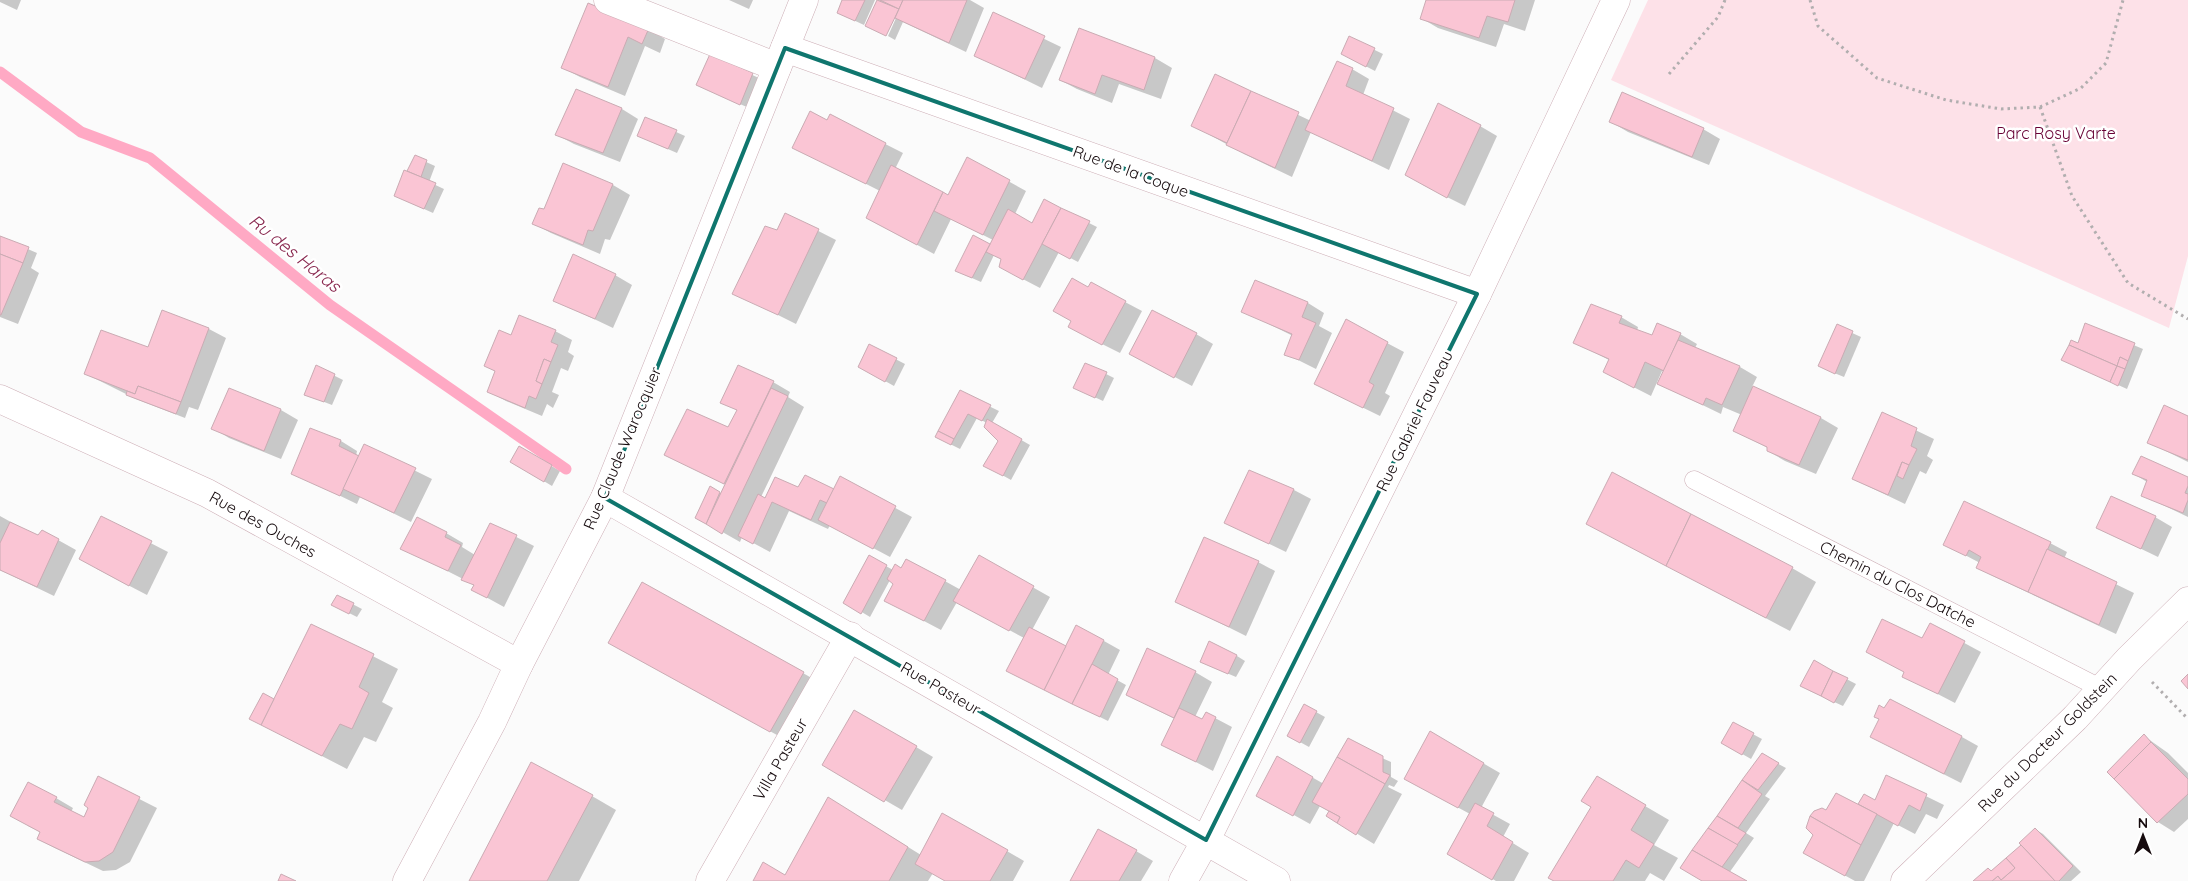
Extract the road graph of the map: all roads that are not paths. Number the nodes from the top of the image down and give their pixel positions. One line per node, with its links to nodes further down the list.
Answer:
1 (608, 0): 4 (street, Rue de la Coque)
2 (804, 0): 4 (street, Rue Claude Warocquier)
3 (1616, 0): 5 (street, Rue Gabriel Fauveau)
4 (781, 57): 5 (street, Rue de la Coque); 8 (street, Rue Claude Warocquier)
5 (1477, 294): 13 (street, Rue Gabriel Fauveau)
6 (0, 399): 11 (street, Rue des Ouches)
7 (1694, 480): 12 (lane, Chemin du Clos Datche)
8 (605, 498): 10 (street, Rue Pasteur); 11 (street, Rue Claude Warocquier)
9 (2188, 601): 12 (street, Rue du Docteur Goldstein)
10 (850, 636): 13 (street, Rue Pasteur); 15 (street, Villa Pasteur)
11 (519, 664): 14 (street, Rue Claude Warocquier)
12 (2102, 690): 18 (street, Rue du Docteur Goldstein)
13 (1206, 840): 16 (street, Rue Gabriel Fauveau); 17 (street, Rue Pasteur)
14 (407, 881)
15 (710, 881)
16 (1183, 881)
17 (1276, 881)
18 (1905, 881)

